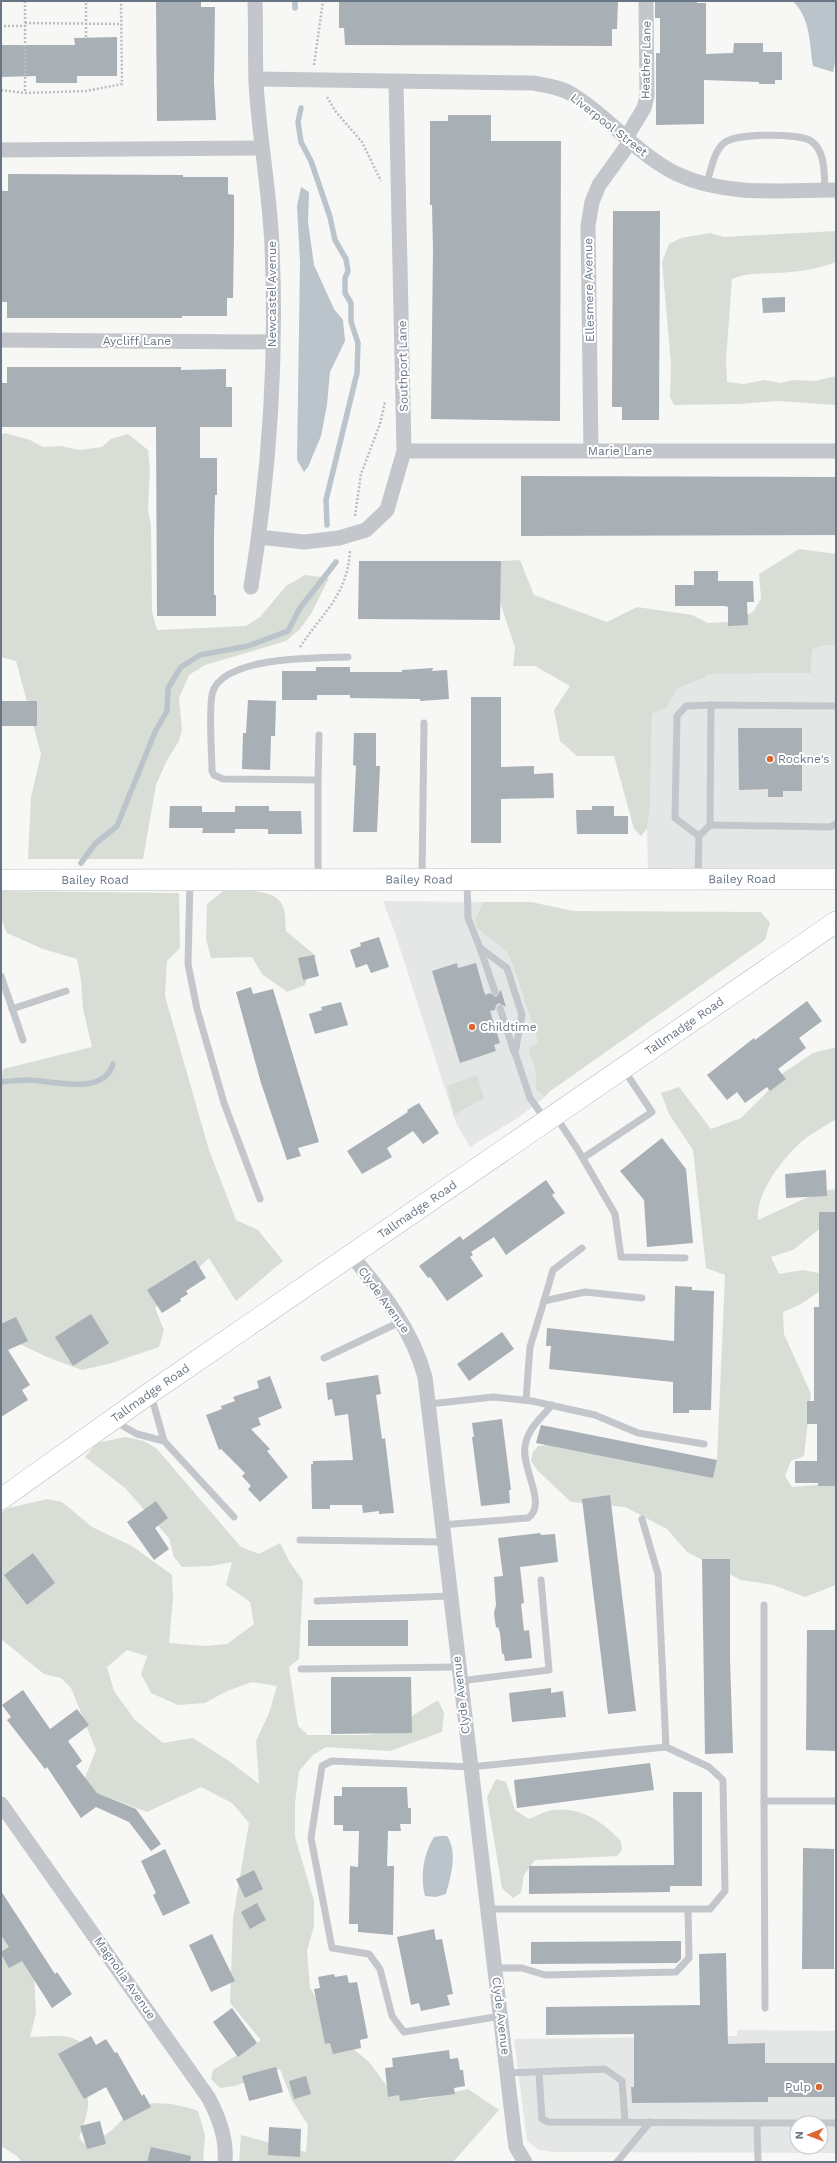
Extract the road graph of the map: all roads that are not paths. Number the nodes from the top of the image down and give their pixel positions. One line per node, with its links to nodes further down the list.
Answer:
1 (255, 1): 3 (street, Newcastel Avenue)
2 (646, 1): 5 (street, Heather Lane)
3 (256, 79): 4 (street, Liverpool Street); 6 (street, Newcastel Avenue)
4 (396, 82): 5 (street, Liverpool Street); 12 (street, Southport Lane)
5 (628, 140): 8 (street, Liverpool Street); 13 (street, Ellesmere Avenue)
6 (262, 148): 7 (street); 11 (street, Newcastel Avenue)
7 (1, 150)
8 (706, 186): 9 (street, Liverpool Street); 9 (lane)
9 (830, 190)
10 (1, 340): 11 (street, Aycliff Lane)
11 (272, 342): 15 (street, Newcastel Avenue)
12 (404, 451): 13 (street, Marie Lane); 15 (street, Southport Lane)
13 (591, 451): 14 (street, Marie Lane)
14 (836, 451)
15 (259, 537): 16 (street, Newcastel Avenue)
16 (251, 587)
17 (348, 657): 22 (lane)
18 (711, 705): 19 (lane); 23 (lane); 25 (lane)
19 (836, 706)
20 (424, 723): 31 (lane)
21 (319, 735): 22 (lane)
22 (318, 780): 30 (lane)
23 (710, 824): 24 (lane); 25 (lane)
24 (836, 824)
25 (698, 836): 28 (lane)
26 (836, 879): 28 (street, Bailey Road)
27 (1, 880): 29 (street, Bailey Road)
28 (698, 880): 32 (street, Bailey Road)
29 (190, 881): 30 (street, Bailey Road); 45 (lane)
30 (318, 881): 31 (street, Bailey Road)
31 (422, 881): 32 (street, Bailey Road)
32 (468, 881): 34 (lane)
33 (836, 922): 42 (street, Tallmadge Road)
34 (480, 948): 37 (lane); 41 (lane)
35 (1, 976): 39 (lane)
36 (66, 991): 39 (lane)
37 (495, 992)
38 (500, 1008): 41 (lane)
39 (12, 1009): 40 (lane)
40 (23, 1040)
41 (515, 1053): 43 (lane)
42 (623, 1068): 43 (street, Tallmadge Road); 44 (lane)
43 (550, 1118): 44 (lane); 47 (street, Tallmadge Road)
44 (582, 1158): 48 (lane)
45 (260, 1199)
46 (582, 1248): 50 (lane)
47 (351, 1255): 51 (street, Clyde Avenue); 53 (street, Tallmadge Road)
48 (685, 1258)
49 (642, 1298): 50 (lane)
50 (544, 1301): 54 (lane)
51 (402, 1321): 52 (lane); 55 (street, Clyde Avenue)
52 (324, 1358)
53 (150, 1393): 57 (street, Tallmadge Road); 58 (lane)
54 (526, 1400): 55 (lane); 56 (lane)
55 (429, 1404): 63 (street, Clyde Avenue)
56 (552, 1405): 59 (lane); 63 (lane)
57 (112, 1420): 58 (lane); 60 (street, Tallmadge Road)
58 (164, 1442): 61 (lane)
59 (704, 1444)
60 (1, 1499)
61 (234, 1517)
62 (642, 1519): 72 (lane)
63 (441, 1525): 65 (street, Clyde Avenue)
64 (300, 1540): 65 (lane)
65 (443, 1542): 67 (street, Clyde Avenue)
66 (541, 1580): 71 (lane)
67 (450, 1596): 68 (lane); 71 (street, Clyde Avenue)
68 (317, 1601)
69 (764, 1605): 74 (lane)
70 (301, 1669): 71 (lane)
71 (459, 1674): 73 (street, Clyde Avenue)
72 (666, 1747): 73 (lane); 78 (lane)
73 (470, 1767): 77 (street, Clyde Avenue); 81 (lane)
74 (764, 1801): 75 (lane); 80 (lane)
75 (836, 1801)
76 (1, 1804): 89 (street, Magnolia Avenue)
77 (488, 1909): 78 (lane); 79 (street, Clyde Avenue)
78 (688, 1910): 79 (lane)
79 (495, 1968): 81 (street, Clyde Avenue)
80 (766, 2008)
81 (501, 2016): 82 (street, Clyde Avenue)
82 (508, 2073): 83 (lane); 88 (street, Clyde Avenue)
83 (539, 2073): 84 (lane); 84 (lane)
84 (625, 2121): 85 (lane)
85 (650, 2122): 86 (lane); 90 (lane)
86 (757, 2123): 87 (lane); 91 (lane)
87 (789, 2123)
88 (522, 2158)
89 (225, 2162)
90 (617, 2162)
91 (758, 2162)

